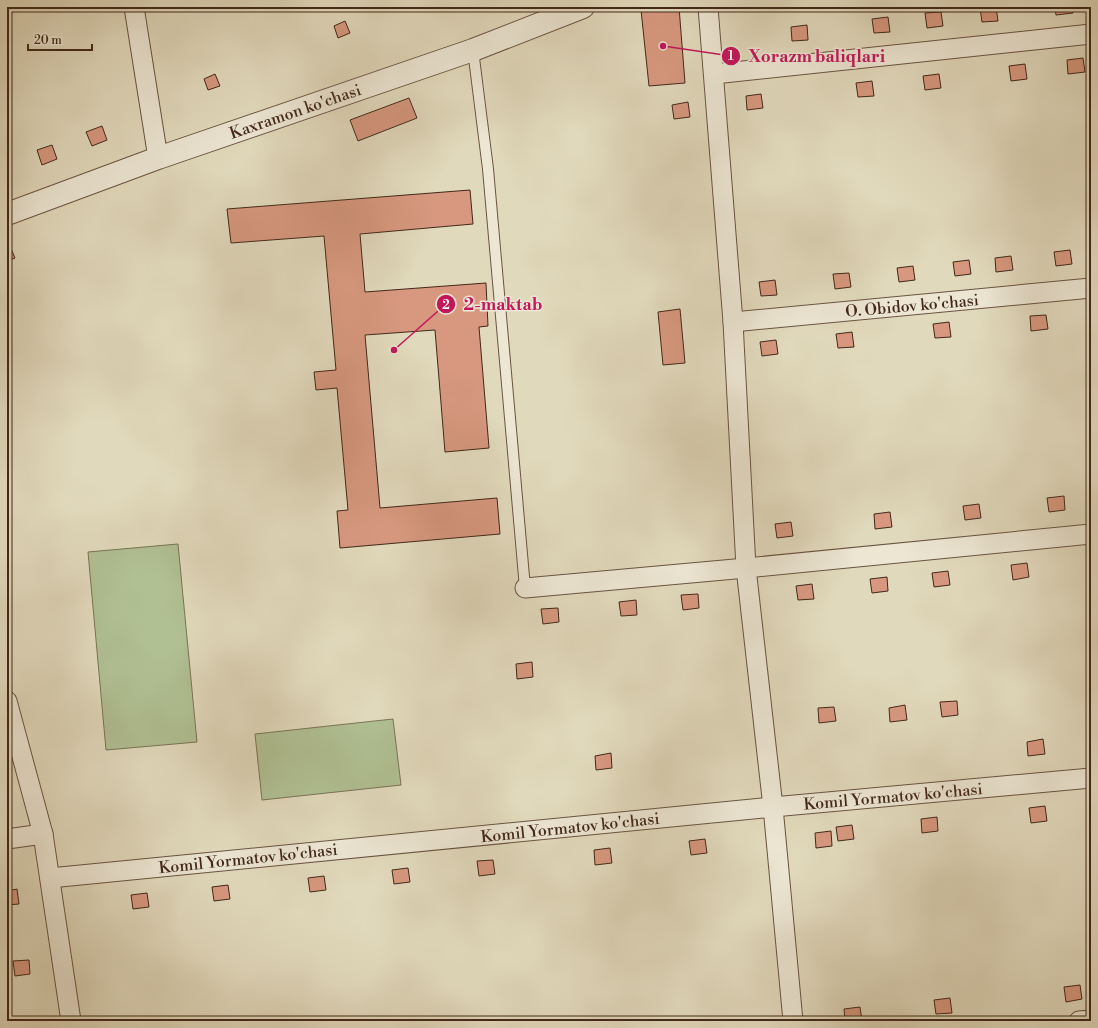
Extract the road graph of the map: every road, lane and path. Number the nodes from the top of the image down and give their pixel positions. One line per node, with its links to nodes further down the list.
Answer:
1 (134, 7): 7 (street)
2 (583, 7): 5 (street, Kaxramon ko'chasi)
3 (708, 7): 6 (street)
4 (1091, 34): 6 (street)
5 (474, 50): 7 (street, Kaxramon ko'chasi); 13 (lane)
6 (714, 74): 10 (street)
7 (158, 158): 8 (street, Kaxramon ko'chasi)
8 (7, 214)
9 (1091, 288): 10 (street, O. Obidov ko'chasi)
10 (733, 322): 12 (street)
11 (1091, 534): 12 (street)
12 (746, 568): 13 (street); 16 (street)
13 (526, 588)
14 (7, 701): 17 (street)
15 (1091, 778): 16 (street, Komil Yormatov ko'chasi)
16 (773, 807): 19 (street, Komil Yormatov ko'chasi); 22 (street)
17 (43, 834): 18 (street); 19 (street)
18 (7, 839)
19 (50, 878): 21 (street)
20 (1091, 1020): 23 (street)
21 (71, 1021)
22 (793, 1021)
23 (1079, 1021)

